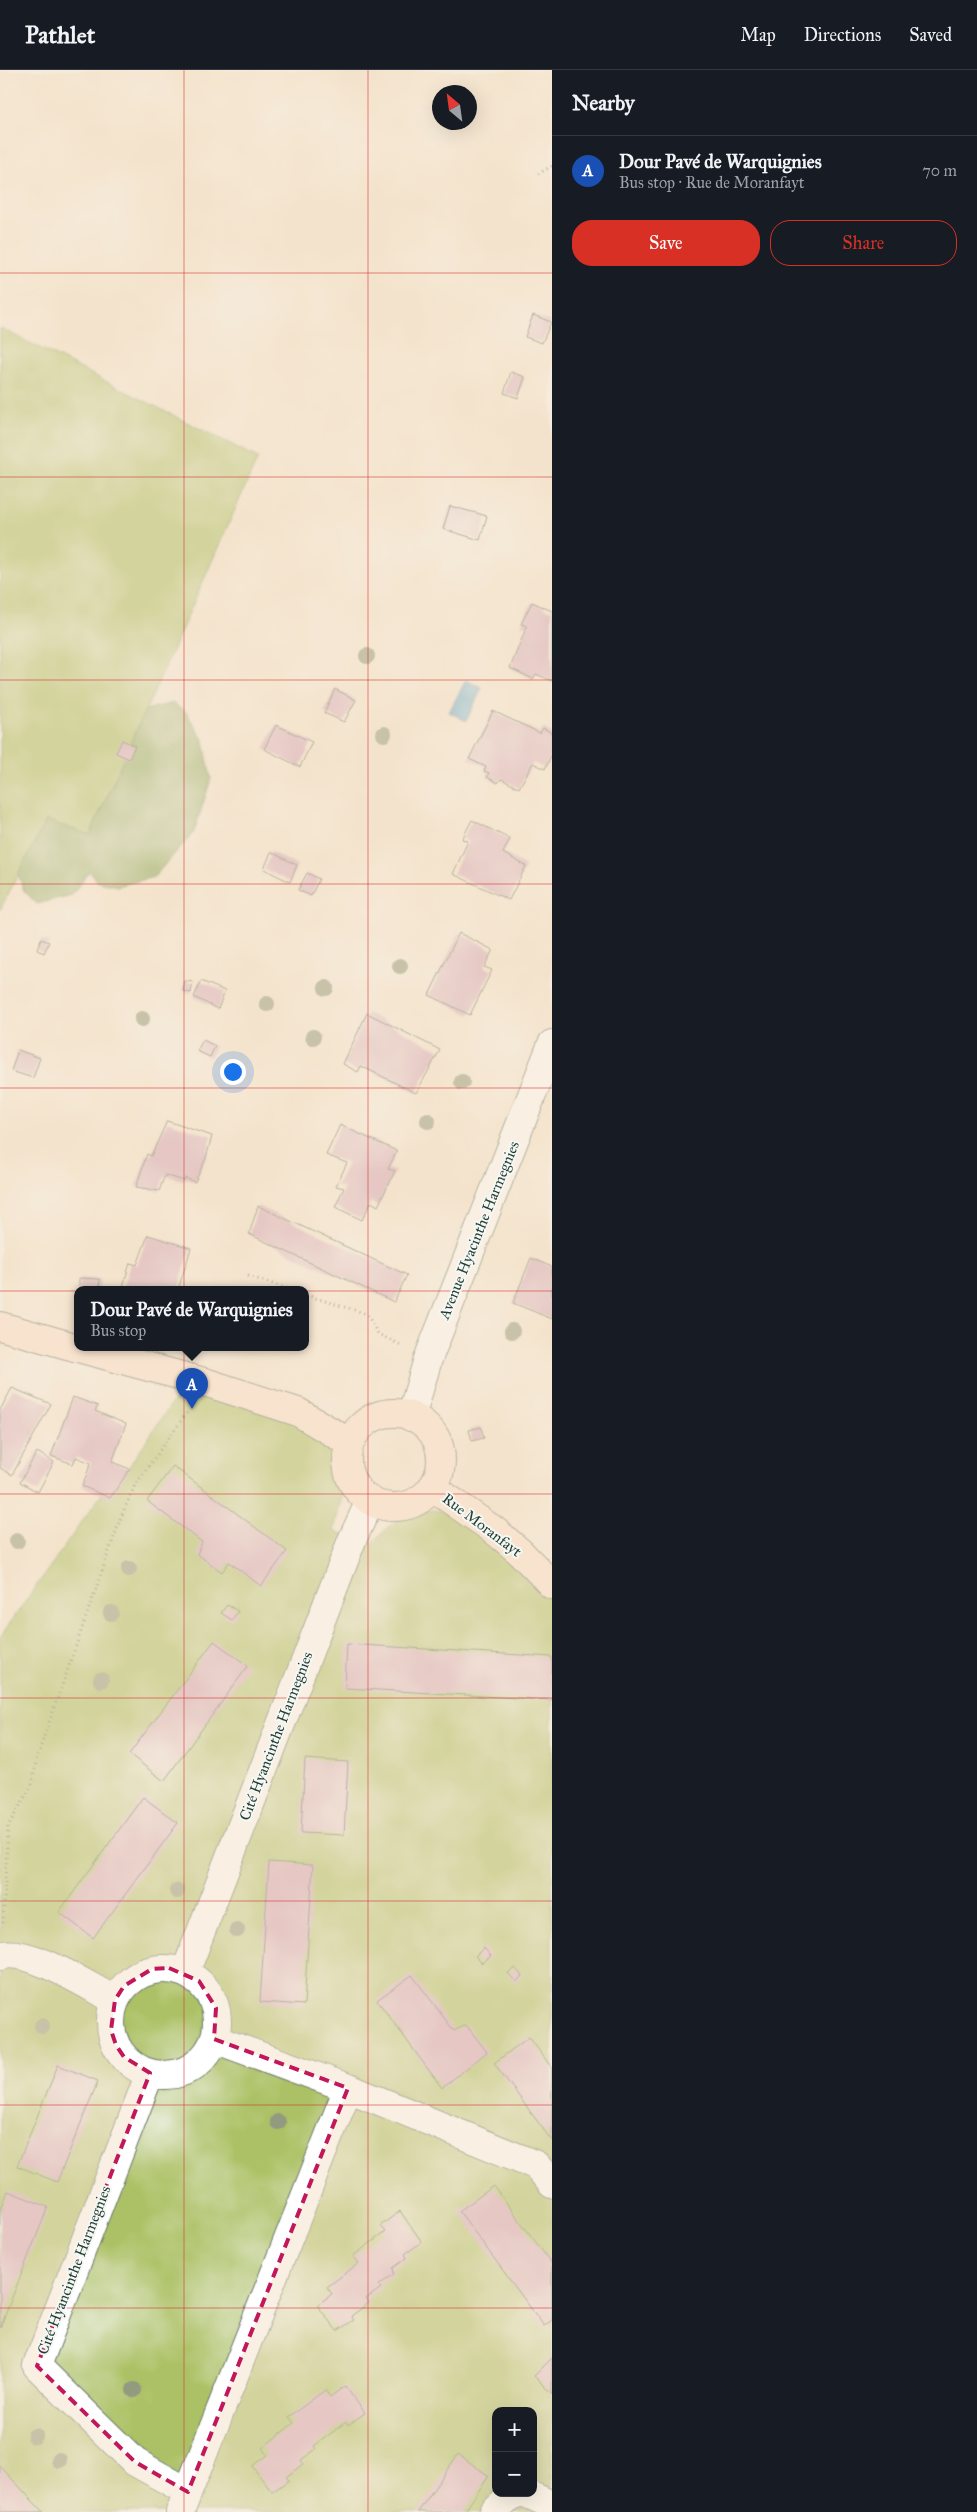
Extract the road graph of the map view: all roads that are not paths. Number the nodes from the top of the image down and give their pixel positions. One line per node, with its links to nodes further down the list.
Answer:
1 (552, 1044): 5 (street, Avenue Hyacinthe Harmegnies)
2 (0, 1326): 3 (main road)
3 (74, 1347)
4 (89, 1351): 6 (main road)
5 (411, 1417): 6 (main road); 7 (main road)
6 (350, 1443): 8 (main road)
7 (432, 1487): 8 (main road); 9 (main road, Rue Moranfayt)
8 (370, 1501): 11 (street, Cité Hyancinthe Harmegnies)
9 (552, 1585)
10 (4, 1955): 12 (street)
11 (185, 1973): 12 (street); 13 (street)
12 (115, 2000): 14 (street)
13 (214, 2039): 14 (street); 15 (street)
14 (150, 2074): 19 (street, Cité Hyancinthe Harmegnies)
15 (348, 2088): 16 (street); 19 (street, Cité Hyancinthe Harmegnies)
16 (552, 2184)
17 (509, 2497): 21 (street)
18 (534, 2497): 20 (street)
19 (184, 2502)
20 (552, 2505)
21 (494, 2512)

